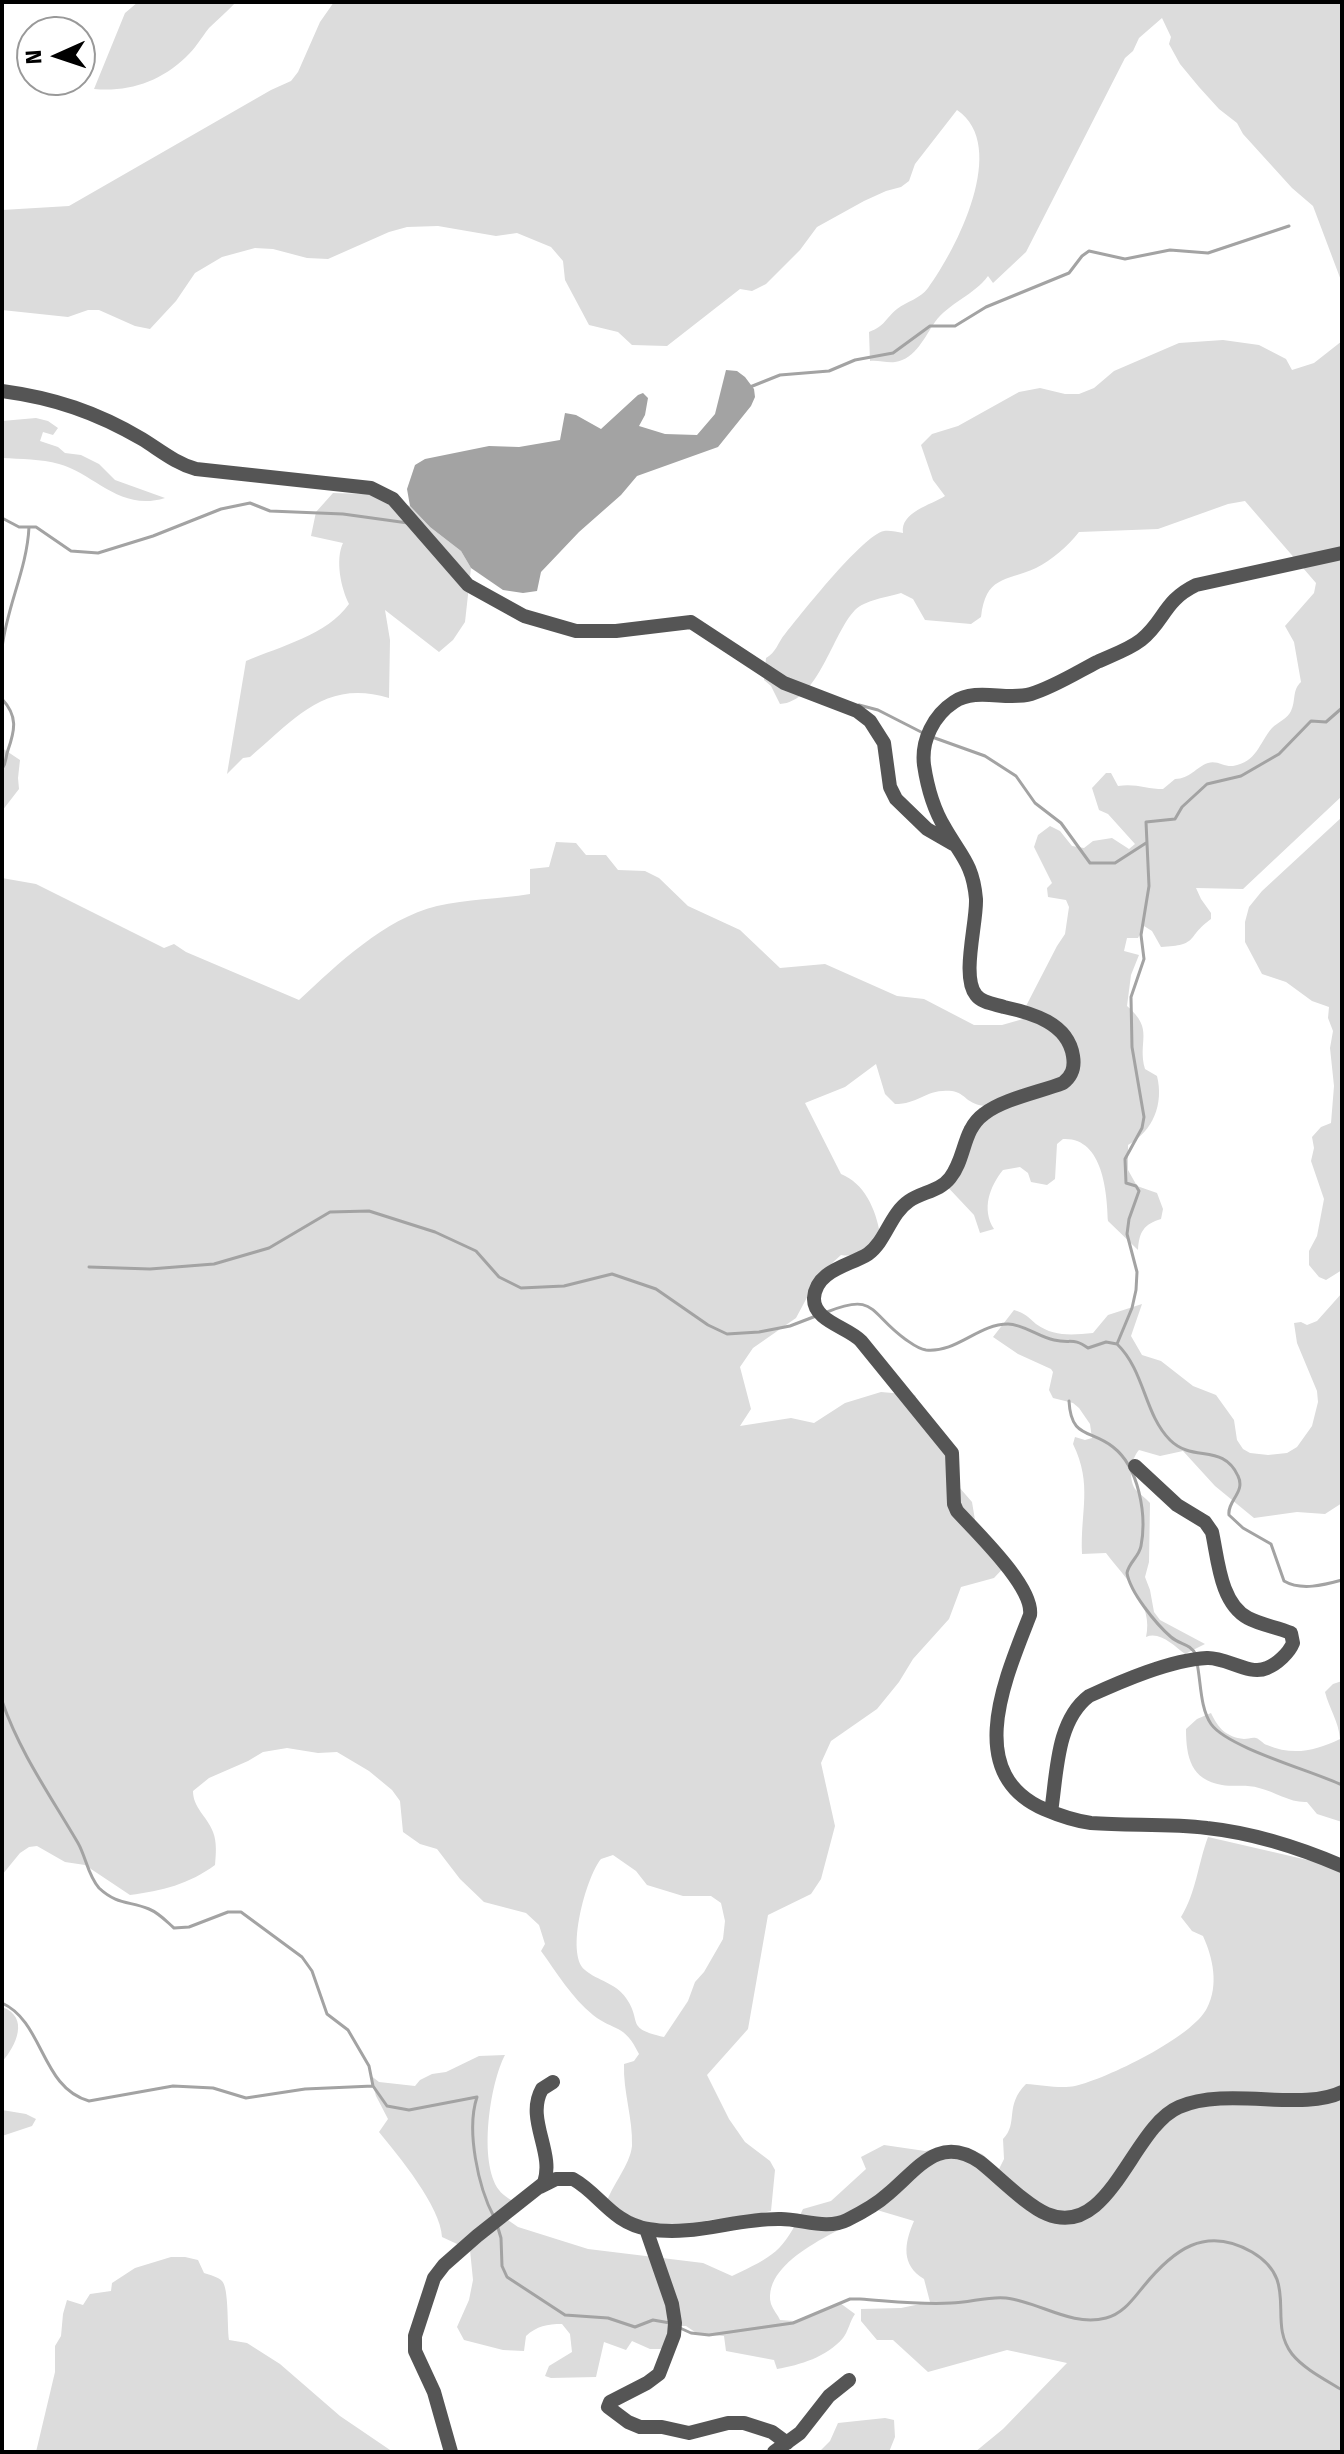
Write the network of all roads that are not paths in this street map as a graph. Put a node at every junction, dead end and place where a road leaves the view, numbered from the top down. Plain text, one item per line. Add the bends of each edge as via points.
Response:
1 (2, 391) edge
2 (1342, 553) edge
3 (957, 846) junction
4 (1135, 1466) dead end
5 (1051, 1812) junction
6 (1342, 1866) edge
7 (553, 2082) dead end
8 (1342, 2092) edge
9 (540, 2187) junction
10 (646, 2229) junction
11 (849, 2380) dead end
12 (780, 2448) edge
13 (451, 2452) edge

1 - 3 street via 71,404 196,469 382,492 468,585 548,624 595,632 691,622 784,683 870,721 884,743 896,799 927,829
2 - 3 street via 1196,585 1167,605 1142,639 1059,682 1025,695 961,697 945,708 931,729 924,762 934,804
3 - 5 street via 971,871 976,900 970,967 974,992 982,1000 1052,1024 1069,1043 1072,1074 1063,1083 981,1116 949,1179 908,1202 873,1250 825,1277 814,1300 821,1315 861,1341 952,1453 957,1511 1015,1578 1030,1604 1003,1688 998,1756 1013,1789
4 - 5 street via 1209,1526 1220,1573 1236,1608 1246,1617 1291,1633 1293,1643 1263,1670 1216,1658 1190,1660 1089,1696 1065,1732
5 - 6 street via 1092,1823 1211,1828
7 - 9 street via 542,2089 536,2105 547,2171
8 - 10 street via 1323,2098 1223,2098 1178,2107 1148,2135 1096,2207 1079,2216 1045,2214 969,2154 947,2151 925,2161 878,2202 839,2223 768,2218 683,2232
9 - 10 street via 556,2179 573,2179 620,2218
9 - 13 street via 444,2265 419,2321 415,2351
10 - 12 street via 675,2315 674,2335 659,2374 608,2407 640,2427 689,2433 744,2423 772,2432
11 - 12 street

